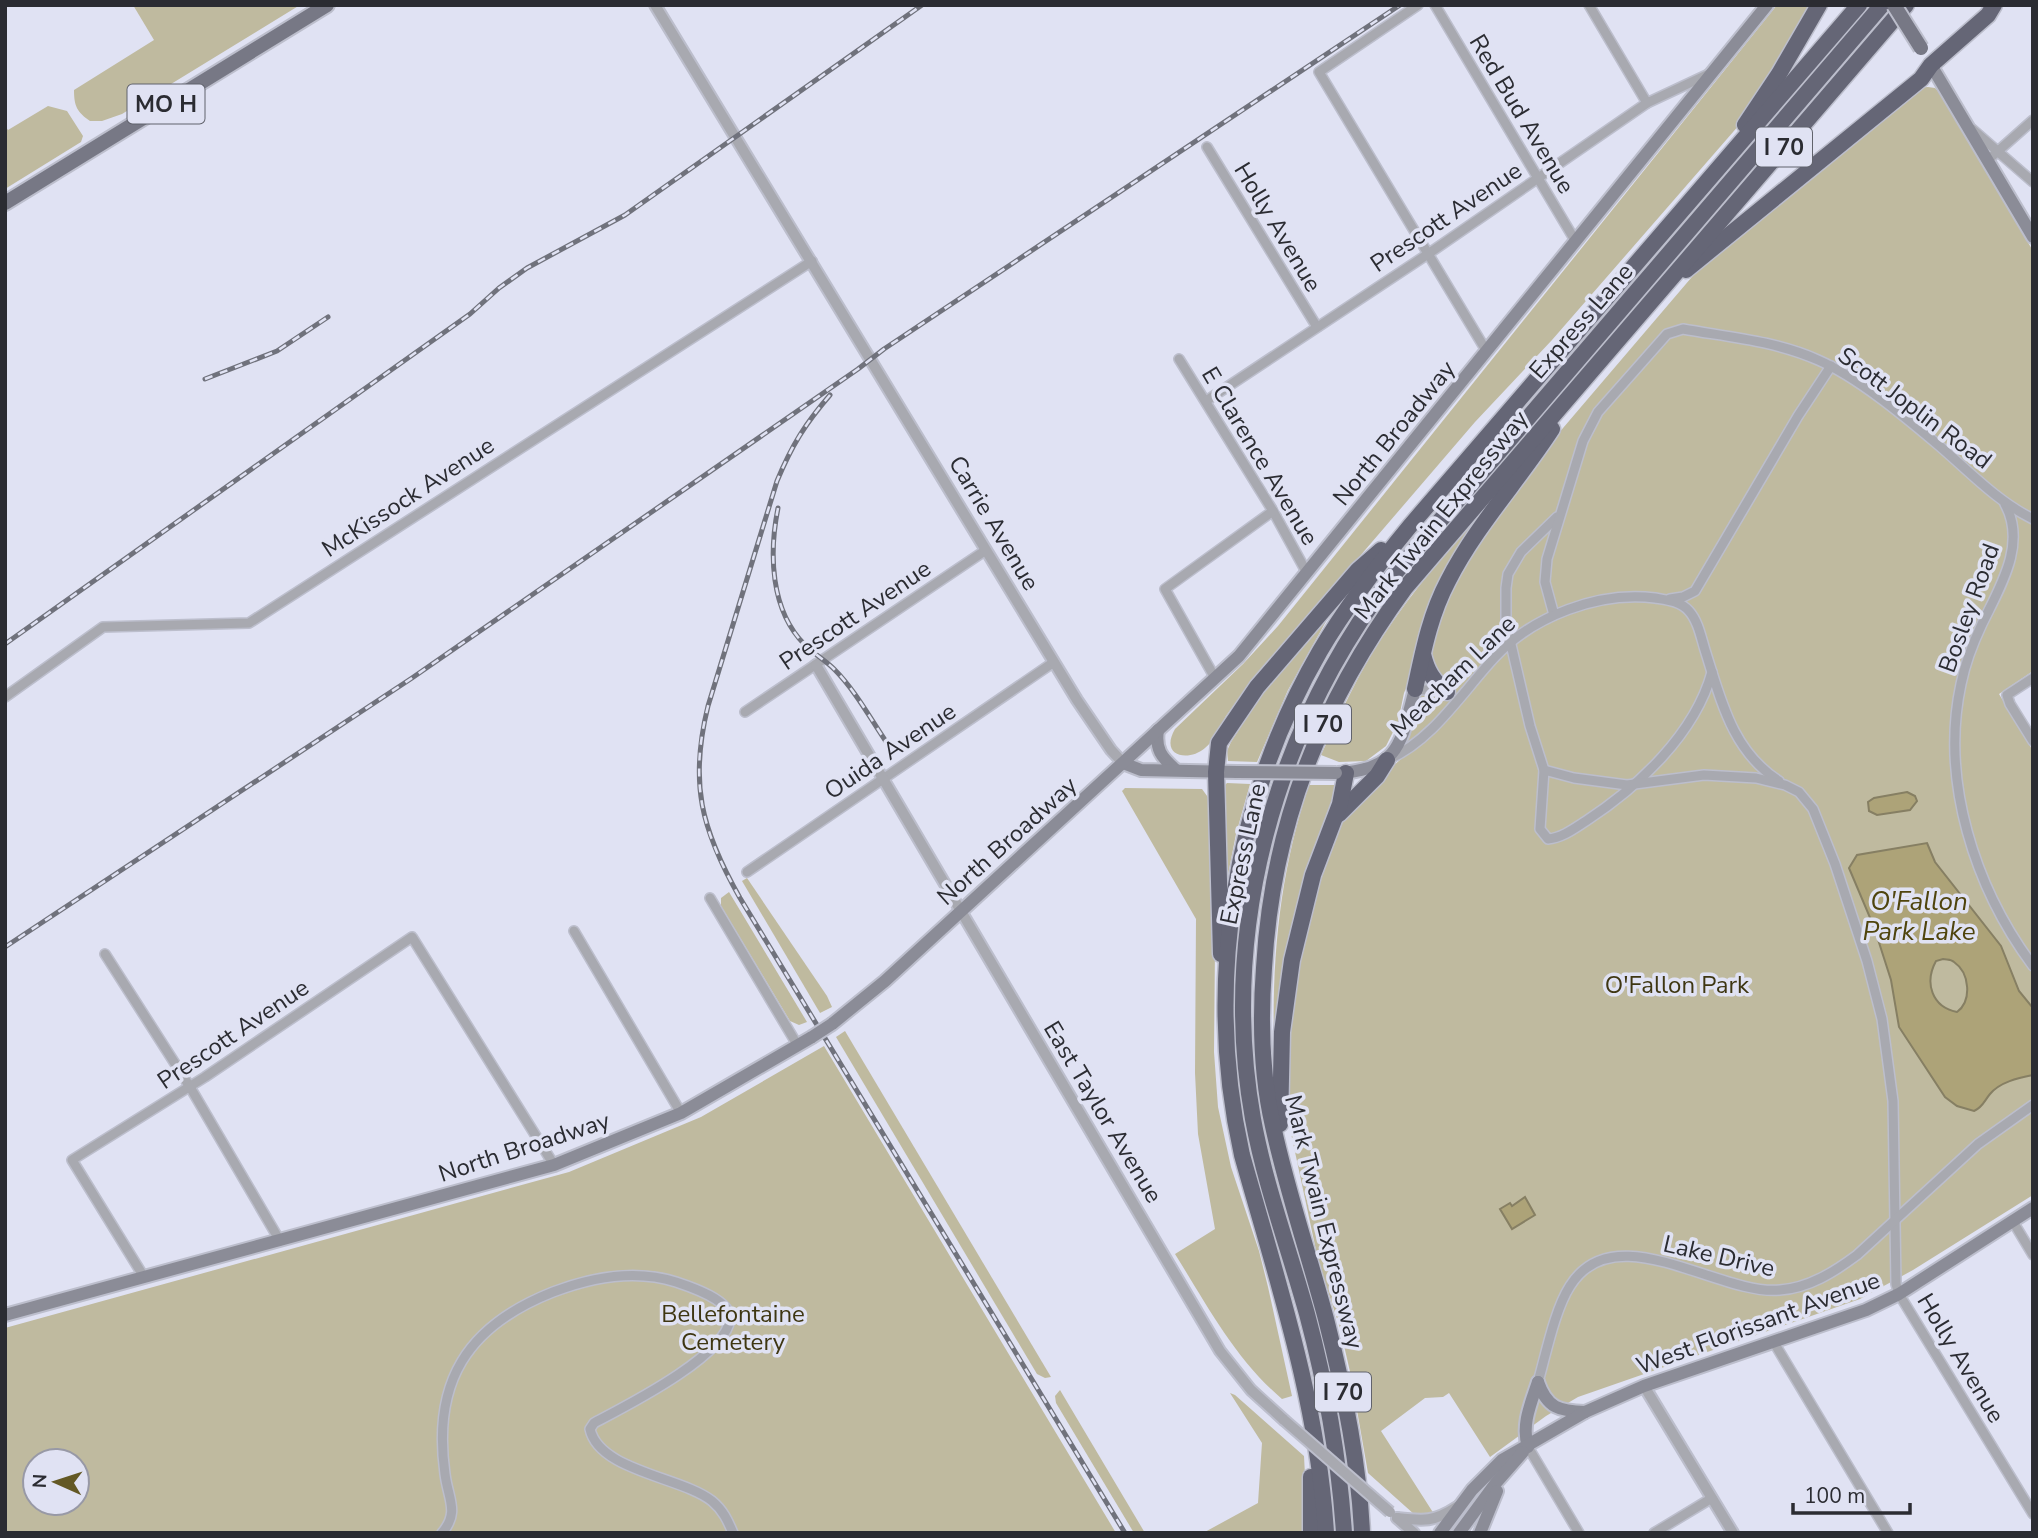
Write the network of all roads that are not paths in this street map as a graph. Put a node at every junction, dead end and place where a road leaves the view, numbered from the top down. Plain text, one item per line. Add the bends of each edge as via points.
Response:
1 (327, 5) edge
2 (655, 5) edge
3 (1418, 5) edge
4 (1435, 5) edge
5 (1589, 5) edge
6 (1768, 5) edge
7 (1819, 5) edge
8 (1859, 5) edge
9 (1882, 5) edge
10 (1894, 5) edge
11 (1906, 5) edge
12 (1994, 9) edge
13 (1931, 65) junction
14 (1713, 73) junction
15 (1647, 103) junction
16 (2033, 120) edge
17 (1207, 147) dead end
18 (1993, 156) junction
19 (1713, 174) junction
20 (1536, 178) junction
21 (2033, 182) edge
22 (5, 203) edge
23 (2033, 237) edge
24 (1576, 242) junction
25 (1428, 254) junction
26 (812, 261) junction
27 (1662, 288) junction
28 (1317, 327) junction
29 (1487, 352) junction
30 (1180, 359) dead end
31 (1831, 366) junction
32 (1588, 374) junction
33 (1206, 401) junction
34 (2003, 500) junction
35 (1273, 511) junction
36 (1560, 513) junction
37 (2033, 519) edge
38 (1410, 526) junction
39 (986, 550) junction
40 (1307, 573) junction
41 (1695, 591) junction
42 (1668, 600) junction
43 (1554, 615) junction
44 (1695, 618) junction
45 (1511, 642) junction
46 (1423, 653) junction
47 (1054, 662) junction
48 (816, 665) junction
49 (1712, 671) junction
50 (1215, 678) junction
51 (2033, 678) edge
52 (1415, 689) junction
53 (1447, 692) junction
54 (1465, 694) junction
55 (5, 697) edge
56 (745, 712) dead end
57 (1158, 730) junction
58 (2033, 741) edge
59 (1387, 760) junction
60 (1123, 763) junction
61 (1176, 770) junction
62 (1544, 770) junction
63 (1216, 772) junction
64 (1341, 773) junction
65 (883, 780) junction
66 (1631, 784) junction
67 (1785, 785) junction
68 (1334, 822) junction
69 (747, 872) dead end
70 (710, 898) dead end
71 (960, 912) junction
72 (574, 931) dead end
73 (104, 954) dead end
74 (2033, 966) edge
75 (1227, 1012) junction
76 (798, 1046) junction
77 (190, 1087) junction
78 (2033, 1105) edge
79 (681, 1113) junction
80 (1279, 1154) junction
81 (554, 1165) junction
82 (2033, 1208) edge
83 (2012, 1220) junction
84 (1894, 1221) junction
85 (280, 1241) junction
86 (2033, 1255) edge
87 (144, 1277) junction
88 (1899, 1294) junction
89 (5, 1315) edge
90 (1773, 1341) junction
91 (1538, 1382) junction
92 (1644, 1386) junction
93 (1310, 1404) junction
94 (1585, 1412) junction
95 (1528, 1447) junction
96 (1507, 1471) junction
97 (1712, 1498) junction
98 (1460, 1505) junction
99 (2033, 1514) edge
100 (1398, 1521) edge
101 (442, 1533) edge
102 (733, 1533) edge
103 (1311, 1533) edge
104 (1326, 1533) edge
105 (1344, 1533) edge
106 (1362, 1533) edge
107 (1414, 1533) edge
108 (1440, 1533) edge
109 (1459, 1533) edge
110 (1480, 1533) edge
111 (1578, 1533) edge
112 (1654, 1533) edge
113 (1732, 1533) edge
114 (1888, 1533) edge

1 - 22 main road, MO H
2 - 26 street, Carrie Avenue
3 - 25 street via 1319,72
4 - 20 street, Red Bud Avenue
5 - 15 street
6 - 14 main road, North Broadway
7 - 19 highway
8 - 19 highway, Mark Twain Expressway / I 70
9 - 105 highway, Express Lane via 1390,579 1327,675 1279,785 1259,863 1249,929 1244,1006 1248,1082 1259,1147 1327,1396
10 - 13 main road, bridge
11 - 27 highway, Mark Twain Expressway / I 70
12 - 13 highway
13 - 18 main road
13 - 27 highway via 1921,79
14 - 15 street, Prescott Avenue
14 - 24 main road, North Broadway
15 - 20 street, Prescott Avenue
16 - 18 street
17 - 28 street, Holly Avenue
18 - 21 street
18 - 23 main road
19 - 38 highway, Mark Twain Expressway / I 70
20 - 24 street, Red Bud Avenue
20 - 25 street, Prescott Avenue
24 - 29 main road, North Broadway
25 - 28 street, Prescott Avenue
25 - 29 street
26 - 39 street, Carrie Avenue
26 - 55 street, McKissock Avenue via 249,622 103,627
27 - 32 highway, Mark Twain Expressway / I 70
28 - 33 street, Prescott Avenue
29 - 40 main road, North Broadway
30 - 33 street, E Clarence Avenue
31 - 34 street, Scott Joplin Road via 1935,442
31 - 36 street, Scott Joplin Road via 1771,345 1673,330 1598,412 1583,441
31 - 41 street
32 - 46 highway via 1462,556 1438,603
32 - 80 highway, Mark Twain Expressway / I 70 via 1389,611 1343,683 1308,760 1282,842 1264,955 1264,1068
33 - 35 street, E Clarence Avenue
34 - 37 street, Scott Joplin Road
34 - 74 street, Bosley Road via 2013,525 2012,548 2006,574 1966,665 1954,741 1969,841 2007,928
35 - 40 street, E Clarence Avenue
35 - 50 street via 1165,589
36 - 43 street, Scott Joplin Road via 1545,572
36 - 45 street via 1521,552 1508,574 1505,608
38 - 63 highway via 1358,570 1257,687 1219,743
38 - 75 highway, Mark Twain Expressway / I 70 via 1334,629 1273,749 1252,813 1238,878 1228,954
39 - 47 street, Carrie Avenue
39 - 48 street, Prescott Avenue
40 - 50 main road, North Broadway via 1239,656
41 - 42 street
41 - 44 street
42 - 43 street, Meacham Lane via 1620,598
42 - 44 street
43 - 45 street, Meacham Lane
44 - 49 street
45 - 54 street, Meacham Lane
45 - 62 street
46 - 52 highway
46 - 53 highway via 1434,682
47 - 60 street, Carrie Avenue
47 - 65 street, Ouida Avenue
48 - 56 street, Prescott Avenue
48 - 65 street, East Taylor Avenue
49 - 66 street via 1698,707 1680,735
49 - 67 street via 1743,749 1762,771
50 - 57 main road, North Broadway
51 - 58 street via 2007,695
52 - 53 street
52 - 59 main road via 1402,738
53 - 54 street
54 - 59 street, Meacham Lane via 1402,754
57 - 60 main road, North Broadway
57 - 61 main road via 1158,750
59 - 64 main road
59 - 68 highway
60 - 61 main road via 1141,770
60 - 71 main road, North Broadway
61 - 63 main road
62 - 66 street
62 - 66 street via 1540,829 1548,839 1607,807
63 - 64 main road, bridge
63 - 75 highway via 1218,914
64 - 68 highway via 1345,786
65 - 69 street, Ouida Avenue
65 - 71 street, East Taylor Avenue
66 - 67 street via 1725,775
67 - 84 street via 1806,800 1824,836 1880,1008 1893,1101
68 - 80 highway via 1313,875 1287,984
70 - 76 street
71 - 76 main road, North Broadway, bridge via 878,987
71 - 100 street, East Taylor Avenue, bridge via 1220,1351 1251,1390
72 - 79 street
73 - 77 street
75 - 93 highway, Mark Twain Expressway / I 70 via 1236,1127
76 - 79 main road, North Broadway
77 - 81 street, Prescott Avenue via 412,937
77 - 85 street
77 - 87 street, Prescott Avenue via 72,1160
78 - 84 street, Lake Drive via 1978,1144
79 - 81 main road, North Broadway
80 - 106 highway, Mark Twain Expressway / I 70 via 1339,1372
81 - 85 main road, North Broadway
82 - 83 main road, West Florissant Avenue
83 - 86 street
83 - 88 main road, West Florissant Avenue
84 - 88 street via 1894,1273
84 - 91 street, Lake Drive via 1842,1266 1779,1291 1754,1289 1639,1257 1601,1261 1581,1273 1569,1288
85 - 87 main road, North Broadway
87 - 89 main road, North Broadway
88 - 90 main road, West Florissant Avenue
88 - 99 street, Holly Avenue
90 - 92 main road, West Florissant Avenue
90 - 114 street
91 - 94 main road via 1548,1403
91 - 95 main road via 1525,1427
92 - 94 main road, West Florissant Avenue
92 - 97 street
93 - 103 highway
93 - 104 highway, Mark Twain Expressway / I 70
94 - 95 main road, West Florissant Avenue
95 - 96 main road, West Florissant Avenue
95 - 98 main road, West Florissant Avenue via 1502,1460
95 - 111 street
96 - 109 main road, West Florissant Avenue
96 - 110 main road
97 - 112 street
97 - 113 street
98 - 100 street via 1430,1521
98 - 108 main road, West Florissant Avenue
100 - 107 street, East Taylor Avenue
101 - 102 street via 451,1522 452,1511 442,1422 446,1396 465,1356 480,1336 517,1308 563,1288 630,1275 695,1288 727,1308 729,1324 693,1363 590,1429 598,1445 612,1457 714,1503

